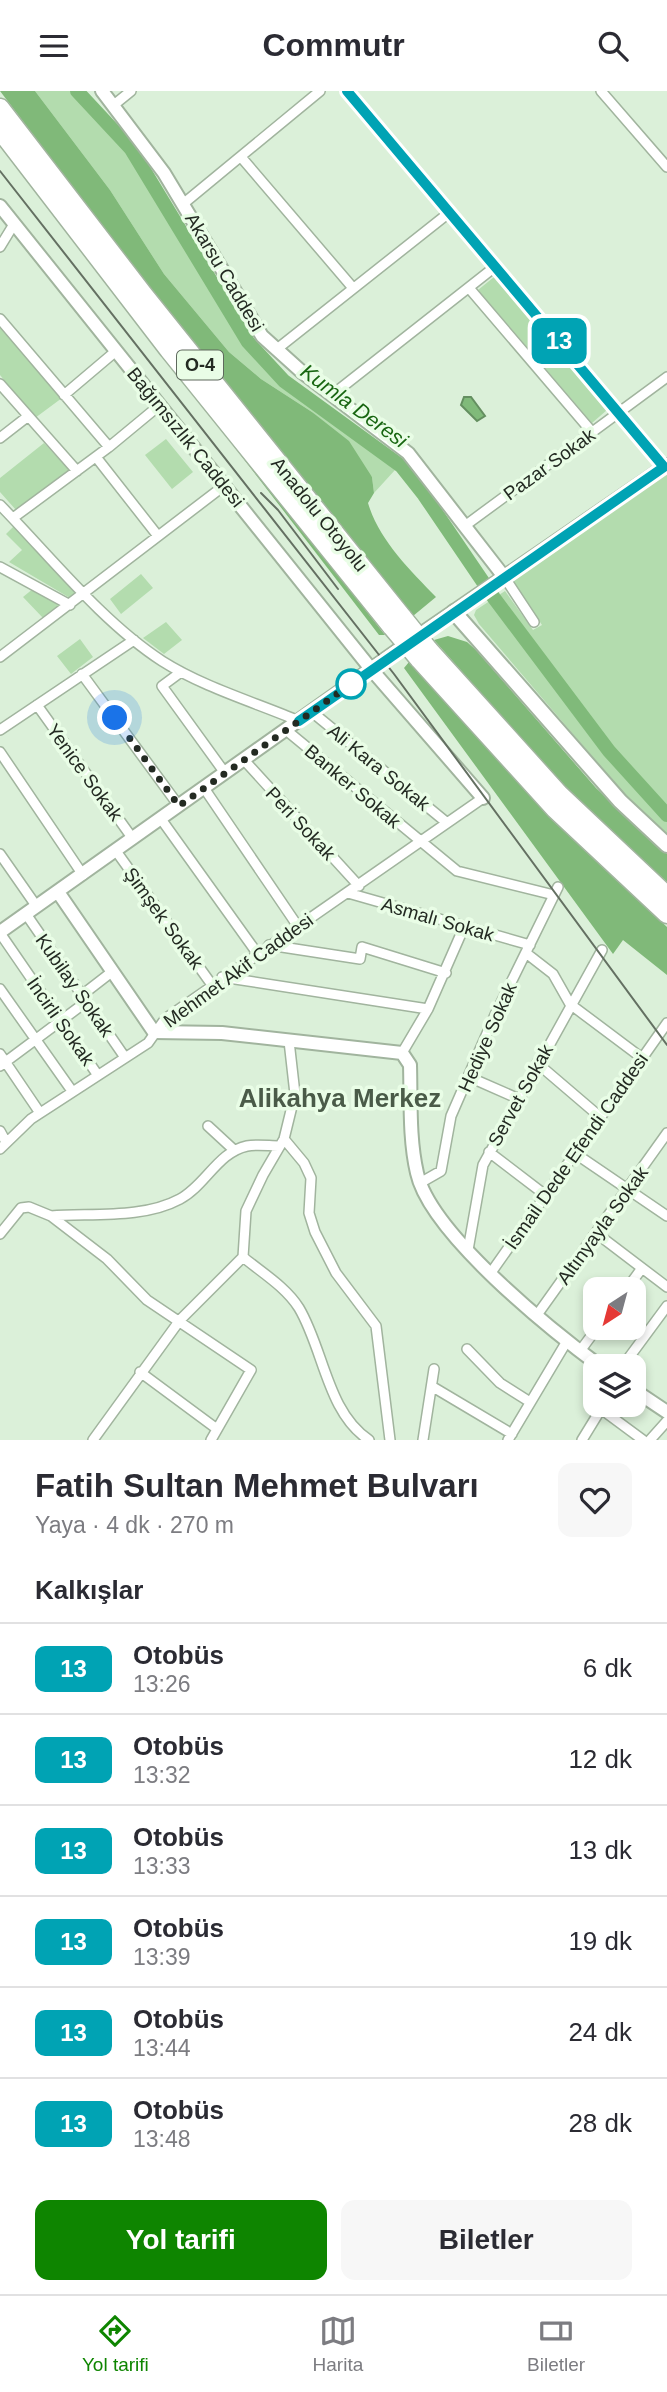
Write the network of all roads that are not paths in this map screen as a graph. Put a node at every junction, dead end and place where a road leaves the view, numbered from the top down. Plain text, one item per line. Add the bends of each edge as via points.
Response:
1 (102, 91) edge
2 (131, 91) edge
3 (320, 91) edge
4 (347, 91) edge
5 (601, 91) edge
6 (115, 104) junction
7 (0, 109) edge
8 (0, 130) edge
9 (241, 157) junction
10 (667, 166) edge
11 (183, 204) junction
12 (0, 206) edge
13 (450, 212) junction
14 (14, 224) junction
15 (0, 247) edge
16 (496, 266) junction
17 (353, 288) junction
18 (469, 288) junction
19 (0, 319) edge
20 (277, 349) junction
21 (116, 351) junction
22 (667, 377) edge
23 (0, 384) edge
24 (64, 395) junction
25 (332, 395) junction
26 (162, 404) junction
27 (619, 413) junction
28 (27, 417) junction
29 (593, 432) junction
30 (0, 438) edge
31 (109, 447) junction
32 (96, 457) junction
33 (666, 466) edge
34 (77, 471) junction
35 (225, 485) junction
36 (0, 505) edge
37 (13, 518) junction
38 (466, 525) junction
39 (158, 537) junction
40 (0, 567) edge
41 (501, 581) junction
42 (86, 594) junction
43 (70, 605) junction
44 (454, 612) junction
45 (397, 622) junction
46 (534, 622) dead end
47 (134, 640) junction
48 (424, 654) junction
49 (0, 657) edge
50 (372, 669) junction
51 (181, 672) junction
52 (82, 674) junction
53 (37, 705) junction
54 (312, 712) junction
55 (299, 721) junction
56 (0, 730) edge
57 (286, 730) junction
58 (0, 752) edge
59 (244, 760) junction
60 (225, 773) junction
61 (204, 788) junction
62 (483, 798) joint
63 (179, 806) junction
64 (161, 819) junction
65 (446, 822) junction
66 (133, 839) junction
67 (420, 841) junction
68 (667, 845) edge
69 (116, 851) junction
70 (0, 854) edge
71 (83, 874) junction
72 (359, 886) junction
73 (556, 891) joint
74 (58, 892) junction
75 (348, 893) junction
76 (667, 896) edge
77 (37, 907) junction
78 (26, 914) junction
79 (667, 914) edge
80 (297, 925) junction
81 (464, 927) junction
82 (0, 933) edge
83 (269, 945) junction
84 (528, 949) junction
85 (602, 950) dead end
86 (257, 953) junction
87 (113, 971) junction
88 (446, 973) junction
89 (222, 978) junction
90 (212, 985) junction
91 (0, 989) edge
92 (84, 999) junction
93 (570, 1004) junction
94 (428, 1009) junction
95 (61, 1021) junction
96 (664, 1026) edge
97 (154, 1032) junction
98 (36, 1041) junction
99 (289, 1041) junction
100 (402, 1052) junction
101 (124, 1056) junction
102 (642, 1058) junction
103 (2, 1061) edge
104 (537, 1063) junction
105 (97, 1074) junction
106 (469, 1077) junction
107 (72, 1091) junction
108 (519, 1099) junction
109 (40, 1113) junction
110 (599, 1117) junction
111 (208, 1126) dead end
112 (0, 1131) edge
113 (667, 1133) edge
114 (282, 1142) junction
115 (3, 1145) edge
116 (234, 1150) junction
117 (573, 1151) junction
118 (489, 1152) junction
119 (420, 1183) junction
120 (629, 1188) junction
121 (544, 1194) junction
122 (51, 1216) junction
123 (667, 1216) edge
124 (596, 1233) junction
125 (0, 1234) edge
126 (468, 1250) junction
127 (243, 1257) junction
128 (642, 1268) junction
129 (490, 1274) junction
130 (635, 1277) edge
131 (667, 1287) edge
132 (667, 1306) edge
133 (537, 1315) junction
134 (180, 1320) junction
135 (567, 1341) junction
136 (587, 1341) edge
137 (467, 1349) dead end
138 (580, 1351) junction
139 (584, 1354) edge
140 (632, 1354) edge
141 (434, 1369) dead end
142 (140, 1372) junction
143 (433, 1387) junction
144 (646, 1397) edge
145 (530, 1402) junction
146 (667, 1412) edge
147 (667, 1421) edge
148 (218, 1429) junction
149 (423, 1437) edge
150 (510, 1437) edge
151 (93, 1440) edge
152 (211, 1440) edge
153 (369, 1440) edge
154 (390, 1440) edge
155 (433, 1440) edge
156 (582, 1440) edge
157 (643, 1440) edge
158 (650, 1440) edge

1 - 6 street, Akarsu Caddesi
2 - 6 street
3 - 9 street
4 - 13 street
5 - 10 street
6 - 11 street, Akarsu Caddesi
7 - 45 highway, Anadolu Otoyolu / O-4
8 - 45 highway, Anadolu Otoyolu / O-4 via 169,350
9 - 11 street
9 - 17 street
11 - 20 street, Akarsu Caddesi via 251,320
12 - 14 street, Bağımsızlık Caddesi
13 - 16 street
13 - 17 street
14 - 15 street
14 - 21 street, Bağımsızlık Caddesi
16 - 18 street
16 - 27 street
17 - 20 street
18 - 25 street
18 - 29 street
19 - 24 street
20 - 25 street, Akarsu Caddesi
21 - 24 street
21 - 26 street, Bağımsızlık Caddesi
22 - 27 street, Pazar Sokak
23 - 28 street
24 - 31 street
25 - 38 street, Akarsu Caddesi via 408,453
26 - 31 street
26 - 35 street, Bağımsızlık Caddesi
27 - 29 street, Pazar Sokak
27 - 33 street
28 - 30 street
28 - 34 street
29 - 38 street, Pazar Sokak
31 - 32 street
32 - 34 street
32 - 39 street
33 - 41 street
34 - 37 street
35 - 39 street
35 - 50 street, Bağımsızlık Caddesi
36 - 37 street
37 - 42 street
38 - 41 street, Akarsu Caddesi
39 - 42 street
40 - 43 street
41 - 44 street
41 - 46 street, Akarsu Caddesi
42 - 43 street
42 - 47 street
43 - 49 street
44 - 50 street
44 - 68 main road via 621,801
45 - 48 highway, Anadolu Otoyolu / O-4, bridge
47 - 51 street
47 - 52 street
48 - 76 highway, Anadolu Otoyolu / O-4 via 559,794
48 - 79 highway, Anadolu Otoyolu / O-4 via 555,809
50 - 54 street
50 - 62 street, Bağımsızlık Caddesi
51 - 55 street
51 - 60 street via 162,686
52 - 53 street
52 - 63 street
53 - 56 street
53 - 66 street, Yenice Sokak
54 - 55 street
54 - 65 street, Ali Kara Sokak
55 - 57 street
57 - 59 street
57 - 67 street, Banker Sokak
58 - 71 street
59 - 60 street
59 - 72 street, Peri Sokak
60 - 61 street
61 - 63 street
61 - 80 street
62 - 65 street, Mehmet Akif Caddesi
63 - 64 street
64 - 66 street
64 - 86 street
65 - 67 street, Mehmet Akif Caddesi
66 - 69 street
67 - 72 street, Mehmet Akif Caddesi
67 - 73 street, Banker Sokak via 457,871
69 - 71 street
69 - 90 street, Şimşek Sokak
70 - 77 street
71 - 74 street
72 - 75 street, Mehmet Akif Caddesi
73 - 84 street, Hediye Sokak
74 - 77 street
74 - 87 street
75 - 80 street, Mehmet Akif Caddesi
75 - 81 street, Asmalı Sokak
77 - 78 street
78 - 82 street
78 - 92 street, Kubilay Sokak
80 - 83 street, Mehmet Akif Caddesi
81 - 84 street, Asmalı Sokak
81 - 88 street
82 - 95 street, İncirli Sokak
83 - 86 street, Mehmet Akif Caddesi
83 - 88 street via 360,960 362,947
84 - 93 street via 553,974
84 - 106 street, Hediye Sokak
85 - 93 street, Servet Sokak
86 - 89 street, Mehmet Akif Caddesi
87 - 92 street
87 - 97 street
88 - 94 street
89 - 90 street, Mehmet Akif Caddesi
89 - 94 street
90 - 97 street, Mehmet Akif Caddesi
91 - 98 street
92 - 95 street
92 - 101 street, Kubilay Sokak
93 - 102 street
93 - 104 street, Servet Sokak
94 - 100 street
95 - 98 street
95 - 105 street, İncirli Sokak
96 - 102 street, İsmail Dede Efendi Caddesi
97 - 99 street via 222,1033
97 - 101 street, Mehmet Akif Caddesi via 148,1042
98 - 103 street
98 - 107 street
99 - 100 street
99 - 114 street via 295,1094
100 - 119 street via 410,1066
101 - 105 street, Mehmet Akif Caddesi
102 - 110 street, İsmail Dede Efendi Caddesi
103 - 109 street
104 - 108 street, Servet Sokak
104 - 110 street
105 - 107 street, Mehmet Akif Caddesi
106 - 108 street
106 - 119 street, Hediye Sokak via 447,1125 441,1171
107 - 109 street, Mehmet Akif Caddesi
108 - 118 street, Servet Sokak
109 - 115 street, Mehmet Akif Caddesi
110 - 117 street, İsmail Dede Efendi Caddesi
111 - 116 street
112 - 115 street
113 - 120 street, Altınyayla Sokak
114 - 116 street
114 - 127 street via 247,1211
114 - 154 street via 304,1163 311,1178 309,1213 315,1232 336,1273 376,1326
116 - 122 street via 180,1200 147,1210
117 - 120 street
117 - 121 street, İsmail Dede Efendi Caddesi
118 - 121 street
118 - 126 street, Servet Sokak
119 - 126 street
120 - 123 street
120 - 124 street, Altınyayla Sokak
121 - 129 street, İsmail Dede Efendi Caddesi
122 - 125 street via 21,1208
122 - 134 street via 107,1259 140,1294
124 - 128 street
124 - 133 street, Altınyayla Sokak
126 - 129 street
127 - 134 street
127 - 153 street via 299,1308 342,1411 352,1429
128 - 130 street
128 - 131 street
129 - 133 street
132 - 140 street
133 - 135 street
134 - 142 street
134 - 148 street via 251,1370
135 - 138 street
135 - 145 street
136 - 138 street
137 - 145 street via 500,1383
138 - 139 street
141 - 143 street
142 - 148 street
142 - 151 street
143 - 149 street
143 - 150 street
144 - 146 street
145 - 150 street
147 - 158 street
148 - 152 street
149 - 155 street
156 - 157 street via 601,1409

